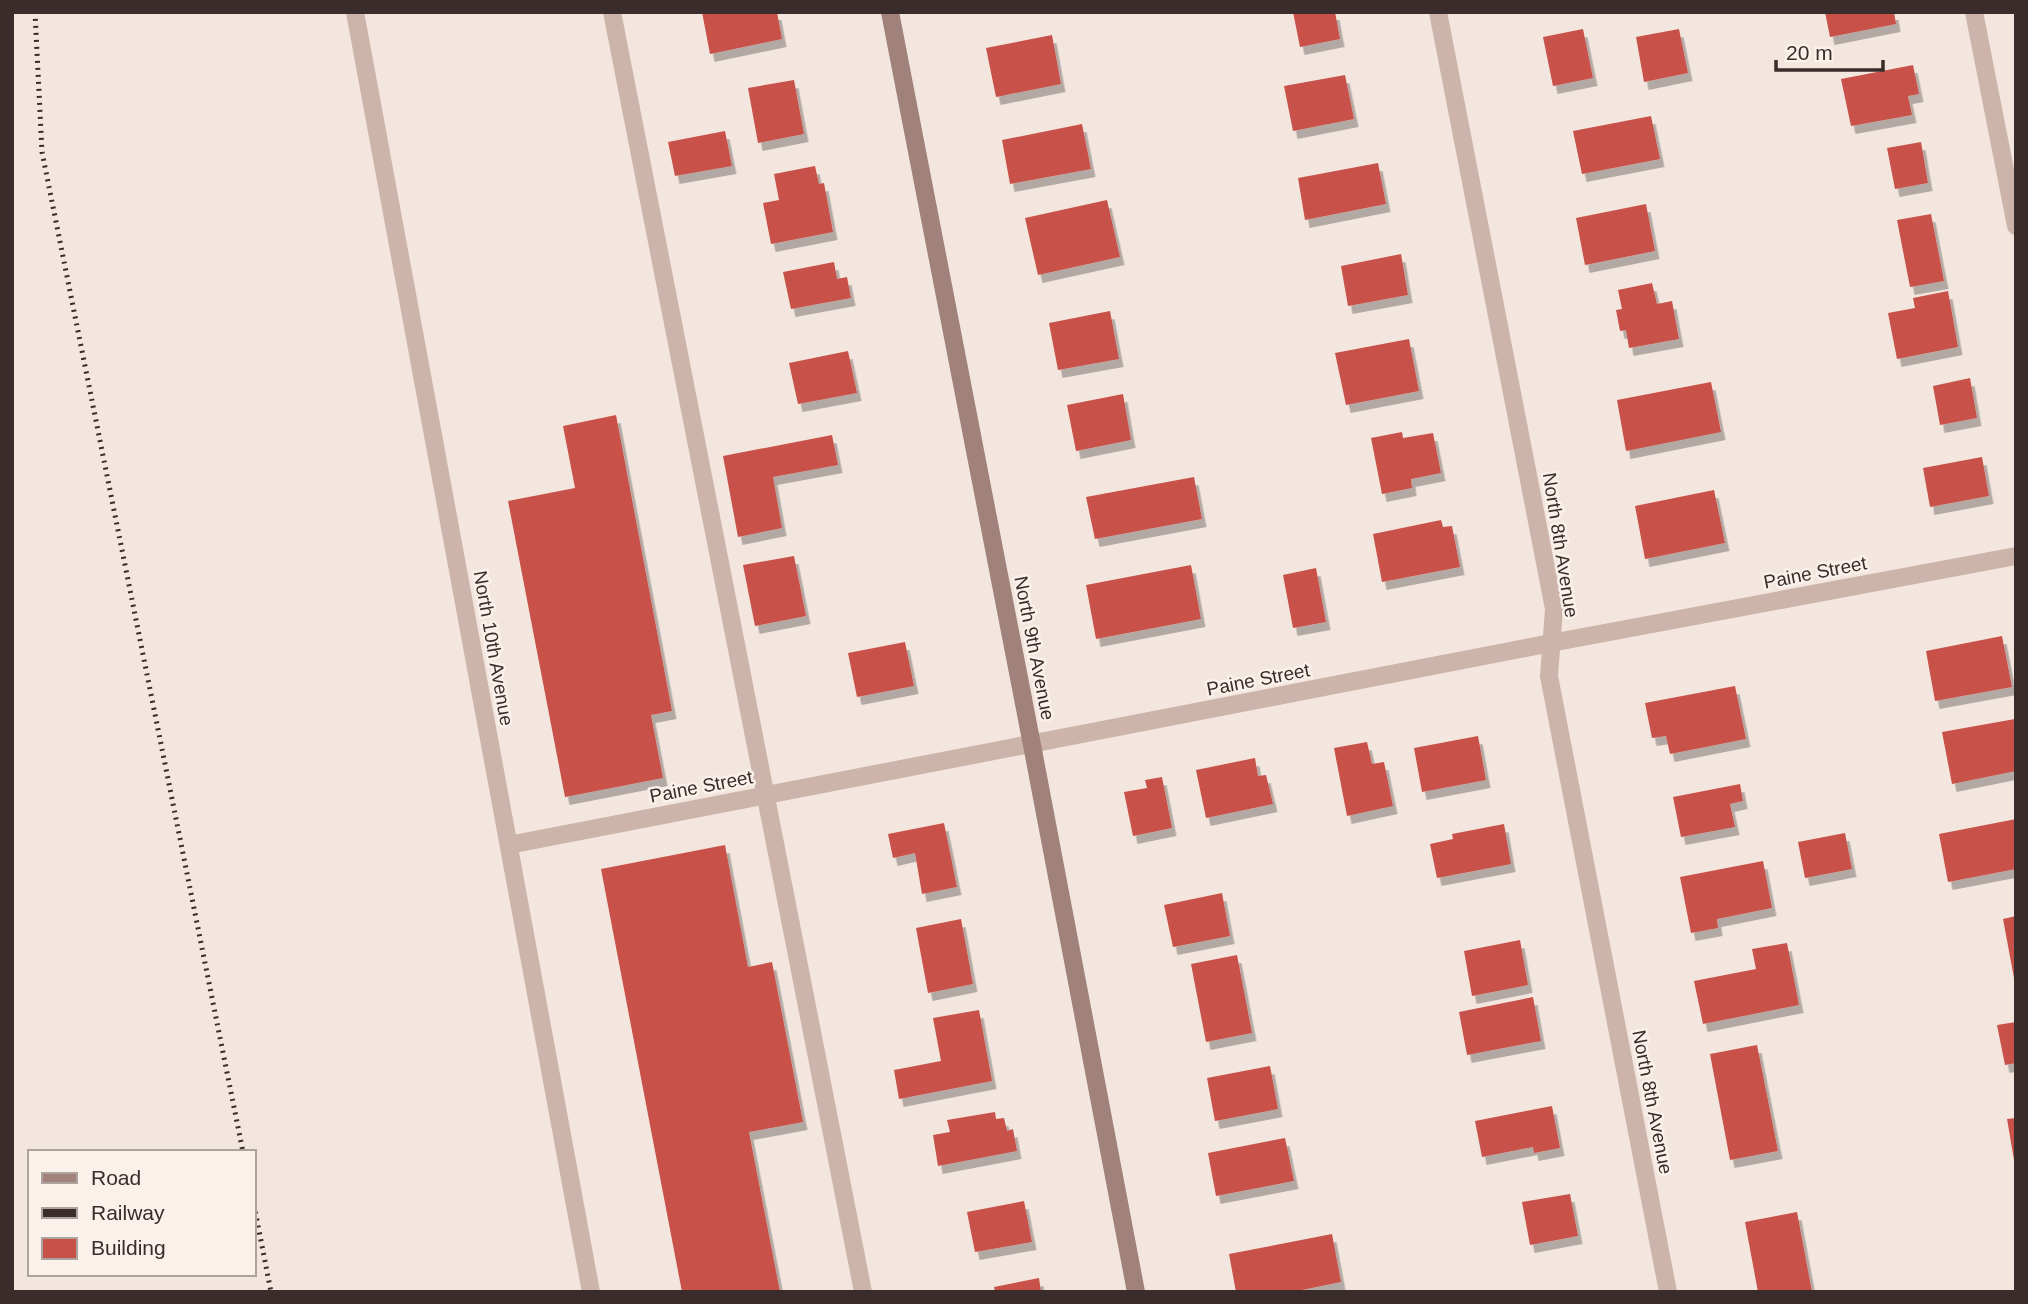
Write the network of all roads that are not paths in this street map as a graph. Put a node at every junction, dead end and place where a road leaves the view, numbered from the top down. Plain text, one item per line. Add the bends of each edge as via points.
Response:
1 (355, 12) edge
2 (612, 12) edge
3 (890, 12) edge
4 (1438, 12) edge
5 (1974, 12) edge
6 (2016, 226) edge
7 (2016, 556) edge
8 (1551, 643) junction
9 (1032, 744) junction
10 (766, 795) junction
11 (509, 845) junction
12 (591, 1292) edge
13 (863, 1292) edge
14 (1136, 1292) edge
15 (1668, 1292) edge

1 - 11 street, North 10th Avenue
2 - 10 street
3 - 9 street, North 9th Avenue
4 - 8 street, North 8th Avenue via 1555,608
5 - 6 street
7 - 8 street, Paine Street
8 - 9 street, Paine Street
8 - 15 street, North 8th Avenue via 1549,676
9 - 10 street, Paine Street
9 - 14 street, North 9th Avenue
10 - 11 street, Paine Street
10 - 13 street
11 - 12 street, North 10th Avenue

